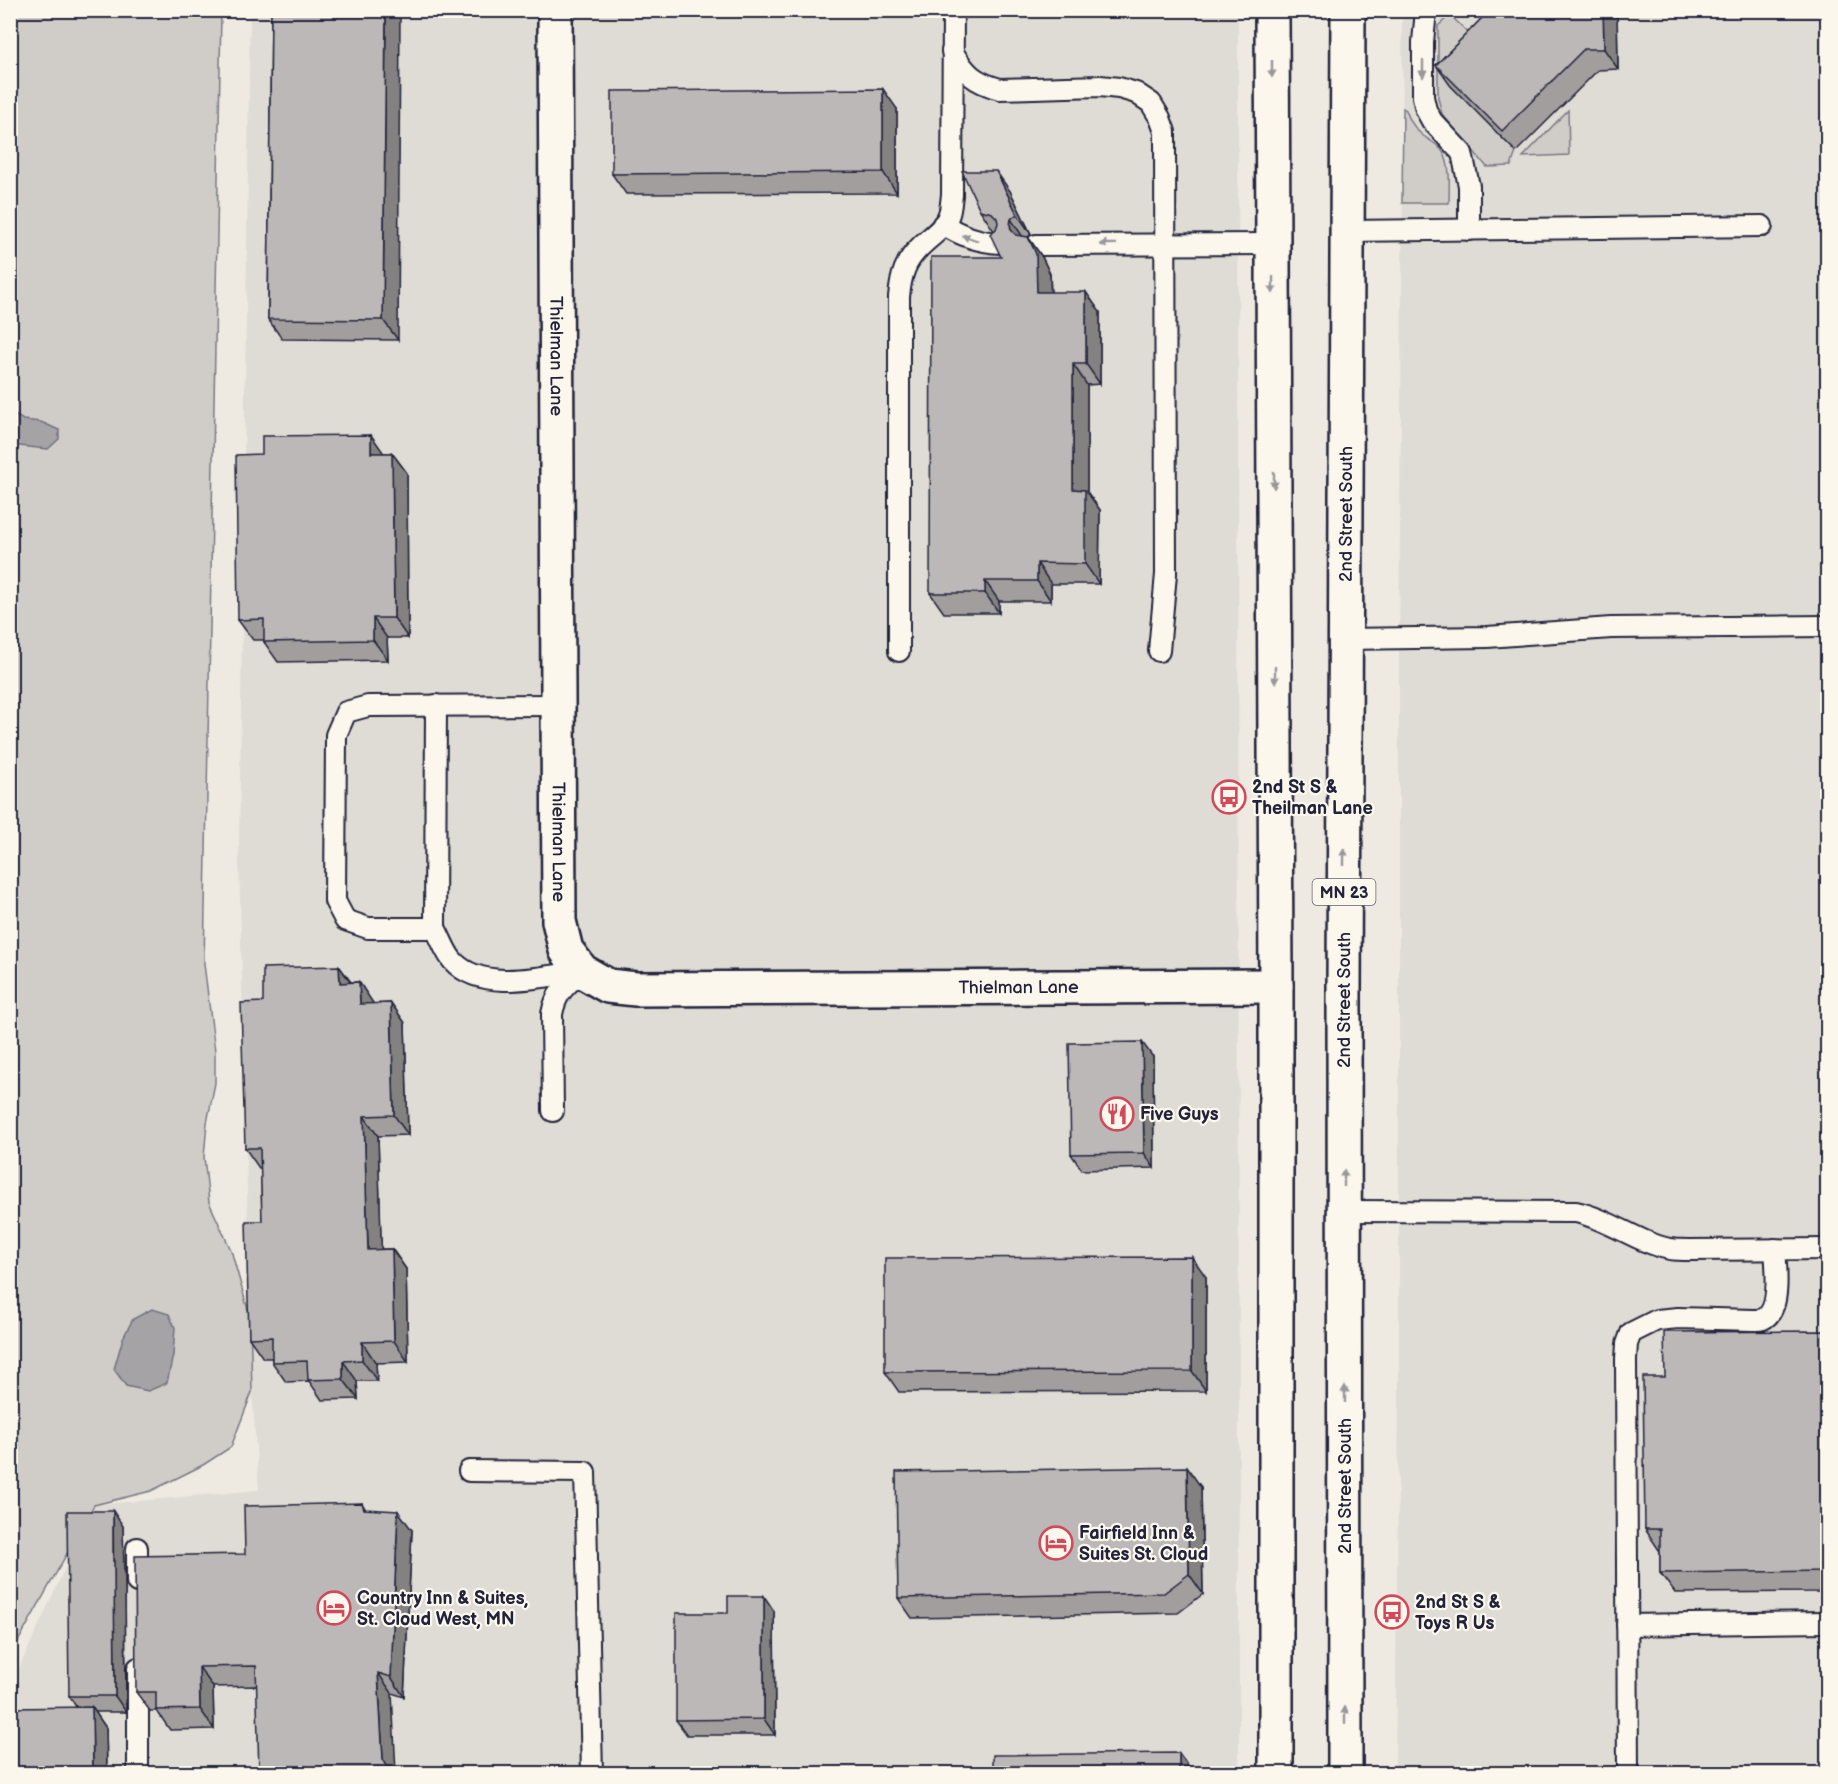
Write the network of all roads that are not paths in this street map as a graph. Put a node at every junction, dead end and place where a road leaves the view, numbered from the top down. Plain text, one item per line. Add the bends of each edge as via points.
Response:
1 (555, 10) edge
2 (953, 10) edge
3 (1272, 10) edge
4 (1348, 10) edge
5 (1426, 10) edge
6 (952, 51) junction
7 (943, 224) junction
8 (1762, 226) dead end
9 (1469, 230) junction
10 (1347, 231) junction
11 (1000, 243) edge
12 (1167, 243) junction
13 (1273, 244) junction
14 (1036, 245) dead end
15 (1827, 626) edge
16 (1346, 639) junction
17 (899, 651) dead end
18 (1159, 651) dead end
19 (436, 705) junction
20 (558, 705) junction
21 (435, 928) junction
22 (582, 971) junction
23 (1276, 986) junction
24 (553, 1111) dead end
25 (1345, 1211) junction
26 (1775, 1249) junction
27 (1827, 1249) edge
28 (469, 1471) dead end
29 (137, 1548) dead end
30 (137, 1596) edge
31 (1827, 1622) edge
32 (1627, 1625) junction
33 (138, 1655) edge
34 (138, 1773) edge
35 (592, 1773) edge
36 (1276, 1773) edge
37 (1345, 1773) edge
38 (1628, 1773) edge

1 - 20 main road, Thielman Lane
2 - 6 lane
3 -> 13 main road
4 - 10 main road, 2nd Street South / MN 23
5 -> 9 lane via 1425,110 1462,153 1469,186
6 - 7 lane via 952,195 949,215
6 - 12 lane via 967,73 984,85 1000,89 1119,88 1151,103 1165,132
11 -> 7 lane via 966,238
7 - 17 lane via 906,263 899,297
8 - 9 lane
9 - 10 lane
10 - 16 main road, 2nd Street South / MN 23
12 - 13 lane
12 -> 14 lane
12 - 18 lane via 1166,574
13 -> 23 main road
15 - 16 lane via 1611,628 1487,637
25 -> 16 main road, 2nd Street South / MN 23
19 - 20 lane
19 - 21 lane
19 - 21 lane via 368,706 346,712 336,735 335,889 335,901 345,920 368,928
20 - 22 main road, Thielman Lane via 558,921 566,950
21 - 22 lane via 453,961 476,977 514,981
22 - 23 main road, Thielman Lane via 608,986 636,989
22 - 24 lane via 554,1002
23 - 36 main road
25 - 26 lane via 1576,1212 1670,1249
37 -> 25 main road, 2nd Street South / MN 23
26 - 27 lane
26 - 32 lane via 1776,1293 1772,1309 1764,1319 1657,1320 1631,1333 1626,1359
28 - 35 lane via 585,1472
29 - 30 lane
31 - 32 lane
32 - 38 lane
33 - 34 lane

